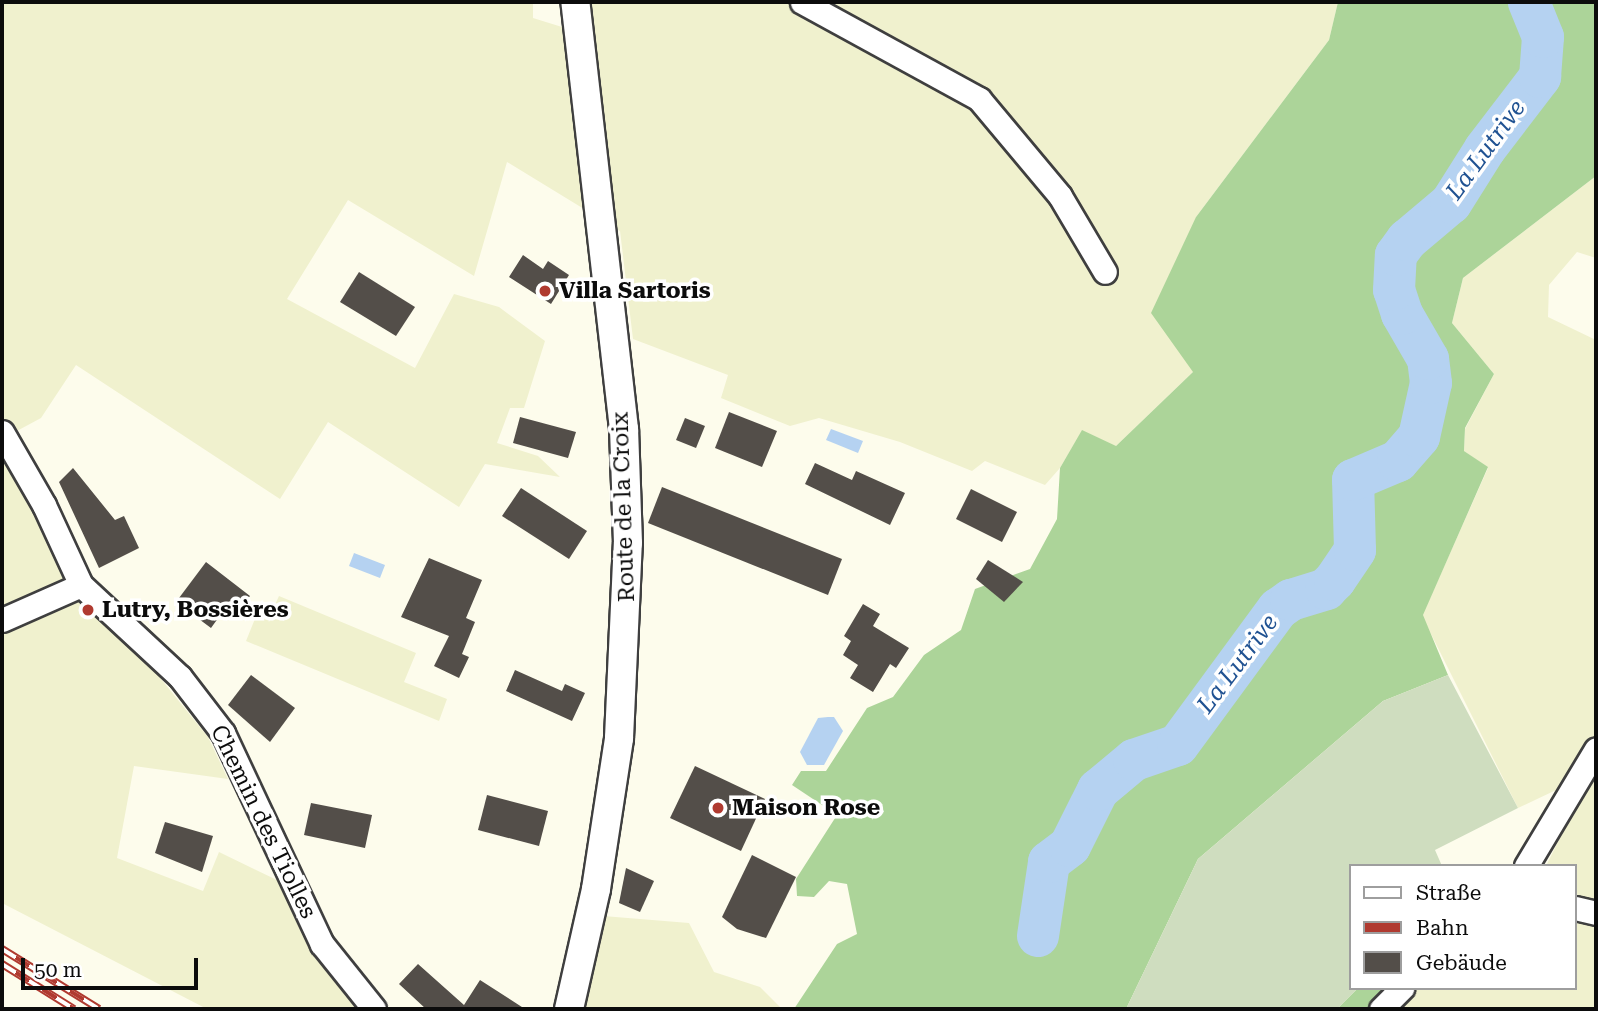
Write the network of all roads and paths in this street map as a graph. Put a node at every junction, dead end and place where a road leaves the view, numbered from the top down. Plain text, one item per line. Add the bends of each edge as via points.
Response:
1 (575, 2) edge
2 (802, 2) edge
3 (1105, 272) dead end
4 (2, 432) edge
5 (81, 585) junction
6 (2, 620) edge
7 (1596, 749) edge
8 (1527, 864) edge
9 (1577, 908) edge
10 (1596, 912) edge
11 (1400, 990) edge
12 (374, 1009) edge
13 (569, 1009) edge
14 (1381, 1009) edge

1 - 13 street, Route de la Croix via 624,429 628,543 619,738 596,889
2 - 3 street via 979,99 1060,196
4 - 5 street via 44,505
5 - 6 street
5 - 12 street, Chemin des Tiolles via 180,677 223,733 322,944
7 - 8 street
9 - 10 street
11 - 14 street

